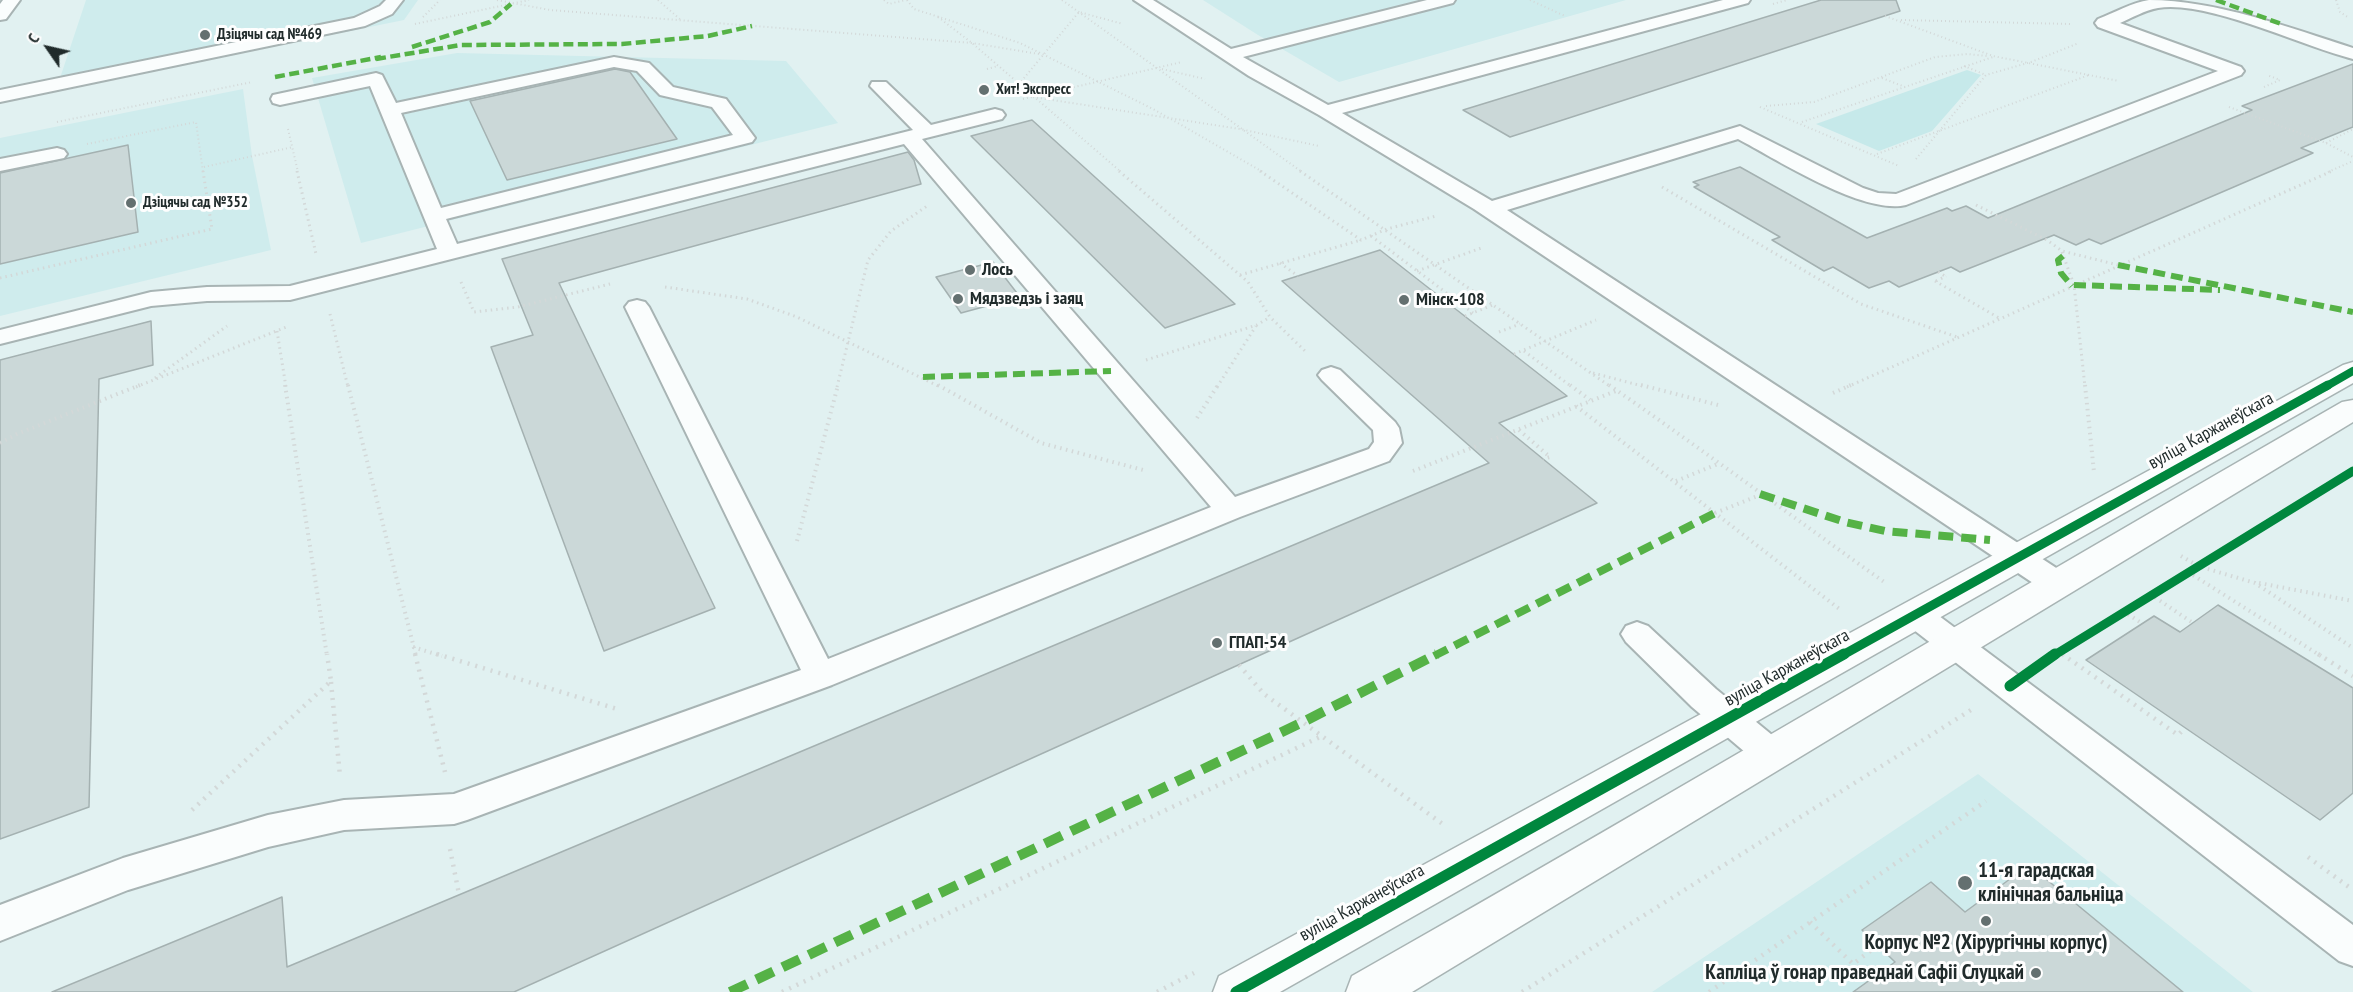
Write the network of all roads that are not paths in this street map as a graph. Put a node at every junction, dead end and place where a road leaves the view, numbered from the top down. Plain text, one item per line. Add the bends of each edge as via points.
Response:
1 (12, 0) edge
2 (394, 0) edge
3 (1142, 0) edge
4 (1447, 0) edge
5 (1742, 0) edge
6 (0, 15) edge
7 (1225, 53) junction
8 (2353, 54) edge
9 (879, 86) dead end
10 (0, 96) edge
11 (280, 99) road end
12 (390, 110) junction
13 (1326, 111) junction
14 (995, 115) dead end
15 (918, 134) junction
16 (57, 153) dead end
17 (0, 165) edge
18 (1485, 206) junction
19 (434, 216) junction
20 (449, 252) junction
21 (637, 307) dead end
22 (0, 336) edge
23 (2353, 371) edge
24 (1331, 375) road end
25 (2353, 409) edge
26 (1230, 510) junction
27 (2018, 558) junction
28 (2056, 583) junction
29 (1907, 603) junction
30 (1637, 634) dead end
31 (1954, 645) junction
32 (820, 676) junction
33 (1729, 718) junction
34 (1771, 754) junction
35 (0, 923) edge
36 (2353, 948) edge
37 (1236, 992) edge
38 (1369, 992) edge

1 - 6 lane
2 - 10 lane via 386,10 360,22
3 - 7 lane
4 - 7 lane
5 - 13 lane
7 - 13 lane
8 - 18 lane via 2282,26 2217,8 2155,3 2112,26 2235,71 1898,200 1876,199 1856,192 1740,132
9 - 15 lane
11 - 12 lane via 376,79
12 - 19 lane
12 - 19 lane via 614,62 643,67 667,91 719,103 745,138
13 - 18 lane
14 - 15 lane
15 - 20 lane
15 - 26 lane via 952,186
16 - 17 lane
18 - 27 lane
19 - 20 lane
20 - 22 lane via 290,293 151,299
21 - 32 lane
23 - 27 street, вуліца Каржанеўскага
24 - 26 lane via 1386,428 1388,443 1379,455
25 - 28 street
26 - 32 lane
27 - 28 lane
27 - 29 street, вуліца Каржанеўскага
28 - 31 street
29 - 31 lane
29 - 33 street, вуліца Каржанеўскага
30 - 33 lane
31 - 34 street
31 - 36 lane
32 - 35 lane via 454,809 344,814 267,831 123,875
33 - 34 lane
33 - 37 street, вуліца Каржанеўскага
34 - 38 street

